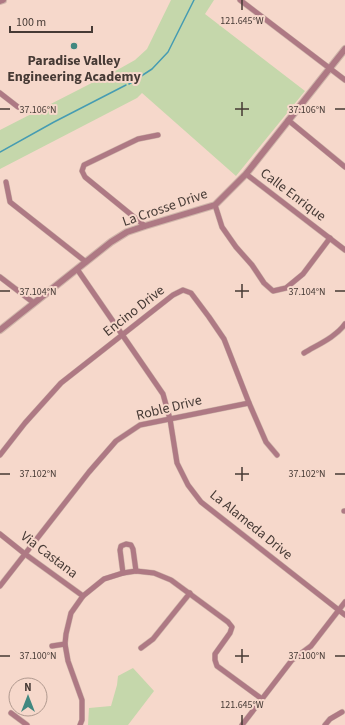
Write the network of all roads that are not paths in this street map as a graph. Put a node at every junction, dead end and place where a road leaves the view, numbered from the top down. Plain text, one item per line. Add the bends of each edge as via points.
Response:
1 (240, 0) edge
2 (345, 49) edge
3 (330, 68) junction
4 (345, 80) edge
5 (0, 93) edge
6 (18, 107) dead end
7 (288, 120) junction
8 (158, 135) dead end
9 (345, 167) edge
10 (246, 174) junction
11 (6, 182) dead end
12 (215, 205) junction
13 (145, 226) junction
14 (330, 238) junction
15 (345, 250) edge
16 (86, 262) junction
17 (77, 269) junction
18 (0, 277) edge
19 (34, 303) junction
20 (345, 324) edge
21 (0, 330) edge
22 (122, 335) junction
23 (304, 353) dead end
24 (249, 403) junction
25 (170, 419) junction
26 (0, 455) edge
27 (277, 455) dead end
28 (0, 534) edge
29 (25, 554) junction
30 (136, 571) junction
31 (123, 573) junction
32 (0, 586) edge
33 (190, 593) junction
34 (83, 596) junction
35 (345, 602) edge
36 (339, 610) junction
37 (345, 615) edge
38 (65, 644) junction
39 (52, 646) dead end
40 (141, 648) dead end
41 (262, 699) junction
42 (342, 712) dead end
43 (16, 717) edge
44 (27, 725) edge
45 (80, 725) edge
46 (242, 725) edge
47 (325, 725) edge

1 - 3 street
2 - 3 street, La Crosse Drive
3 - 4 street
3 - 7 street, La Crosse Drive
5 - 6 street
7 - 9 street
7 - 10 street, La Crosse Drive
8 - 13 street via 138,138 84,166 82,171 85,177
10 - 12 street, La Crosse Drive
10 - 14 street, Calle Enrique
11 - 16 street via 10,202
12 - 13 street, La Crosse Drive
12 - 14 street via 222,227 272,291 286,288 303,274
13 - 16 street, La Crosse Drive via 127,232
14 - 15 street, Calle Enrique
16 - 17 street, La Crosse Drive
17 - 19 street, La Crosse Drive
17 - 22 street, La Alameda Drive
18 - 19 street
19 - 21 street, La Crosse Drive
20 - 23 street via 324,342
22 - 24 street, Encino Drive via 173,295 182,290 191,293 224,339
22 - 25 street, La Alameda Drive via 162,394
22 - 26 street, Encino Drive via 61,383
24 - 25 street, Roble Drive
24 - 27 street, Encino Drive via 266,442
25 - 29 street, Roble Drive via 140,425 116,441
25 - 36 street, La Alameda Drive via 177,463 188,485 201,502
28 - 29 street, Via Castana
29 - 32 street, Roble Drive
29 - 34 street, Via Castana
30 - 31 street
30 - 31 street via 133,549 131,545 126,544 121,546 120,550
30 - 33 street via 154,573 172,580
31 - 34 street via 104,579
33 - 40 street via 153,639
33 - 41 street via 232,627 215,654 217,666
34 - 38 street via 71,614
35 - 36 street
36 - 37 street, La Alameda Drive
36 - 41 street via 310,646 292,660
38 - 39 street
38 - 45 street via 68,661 82,700
41 - 46 street
42 - 47 street
43 - 44 street

